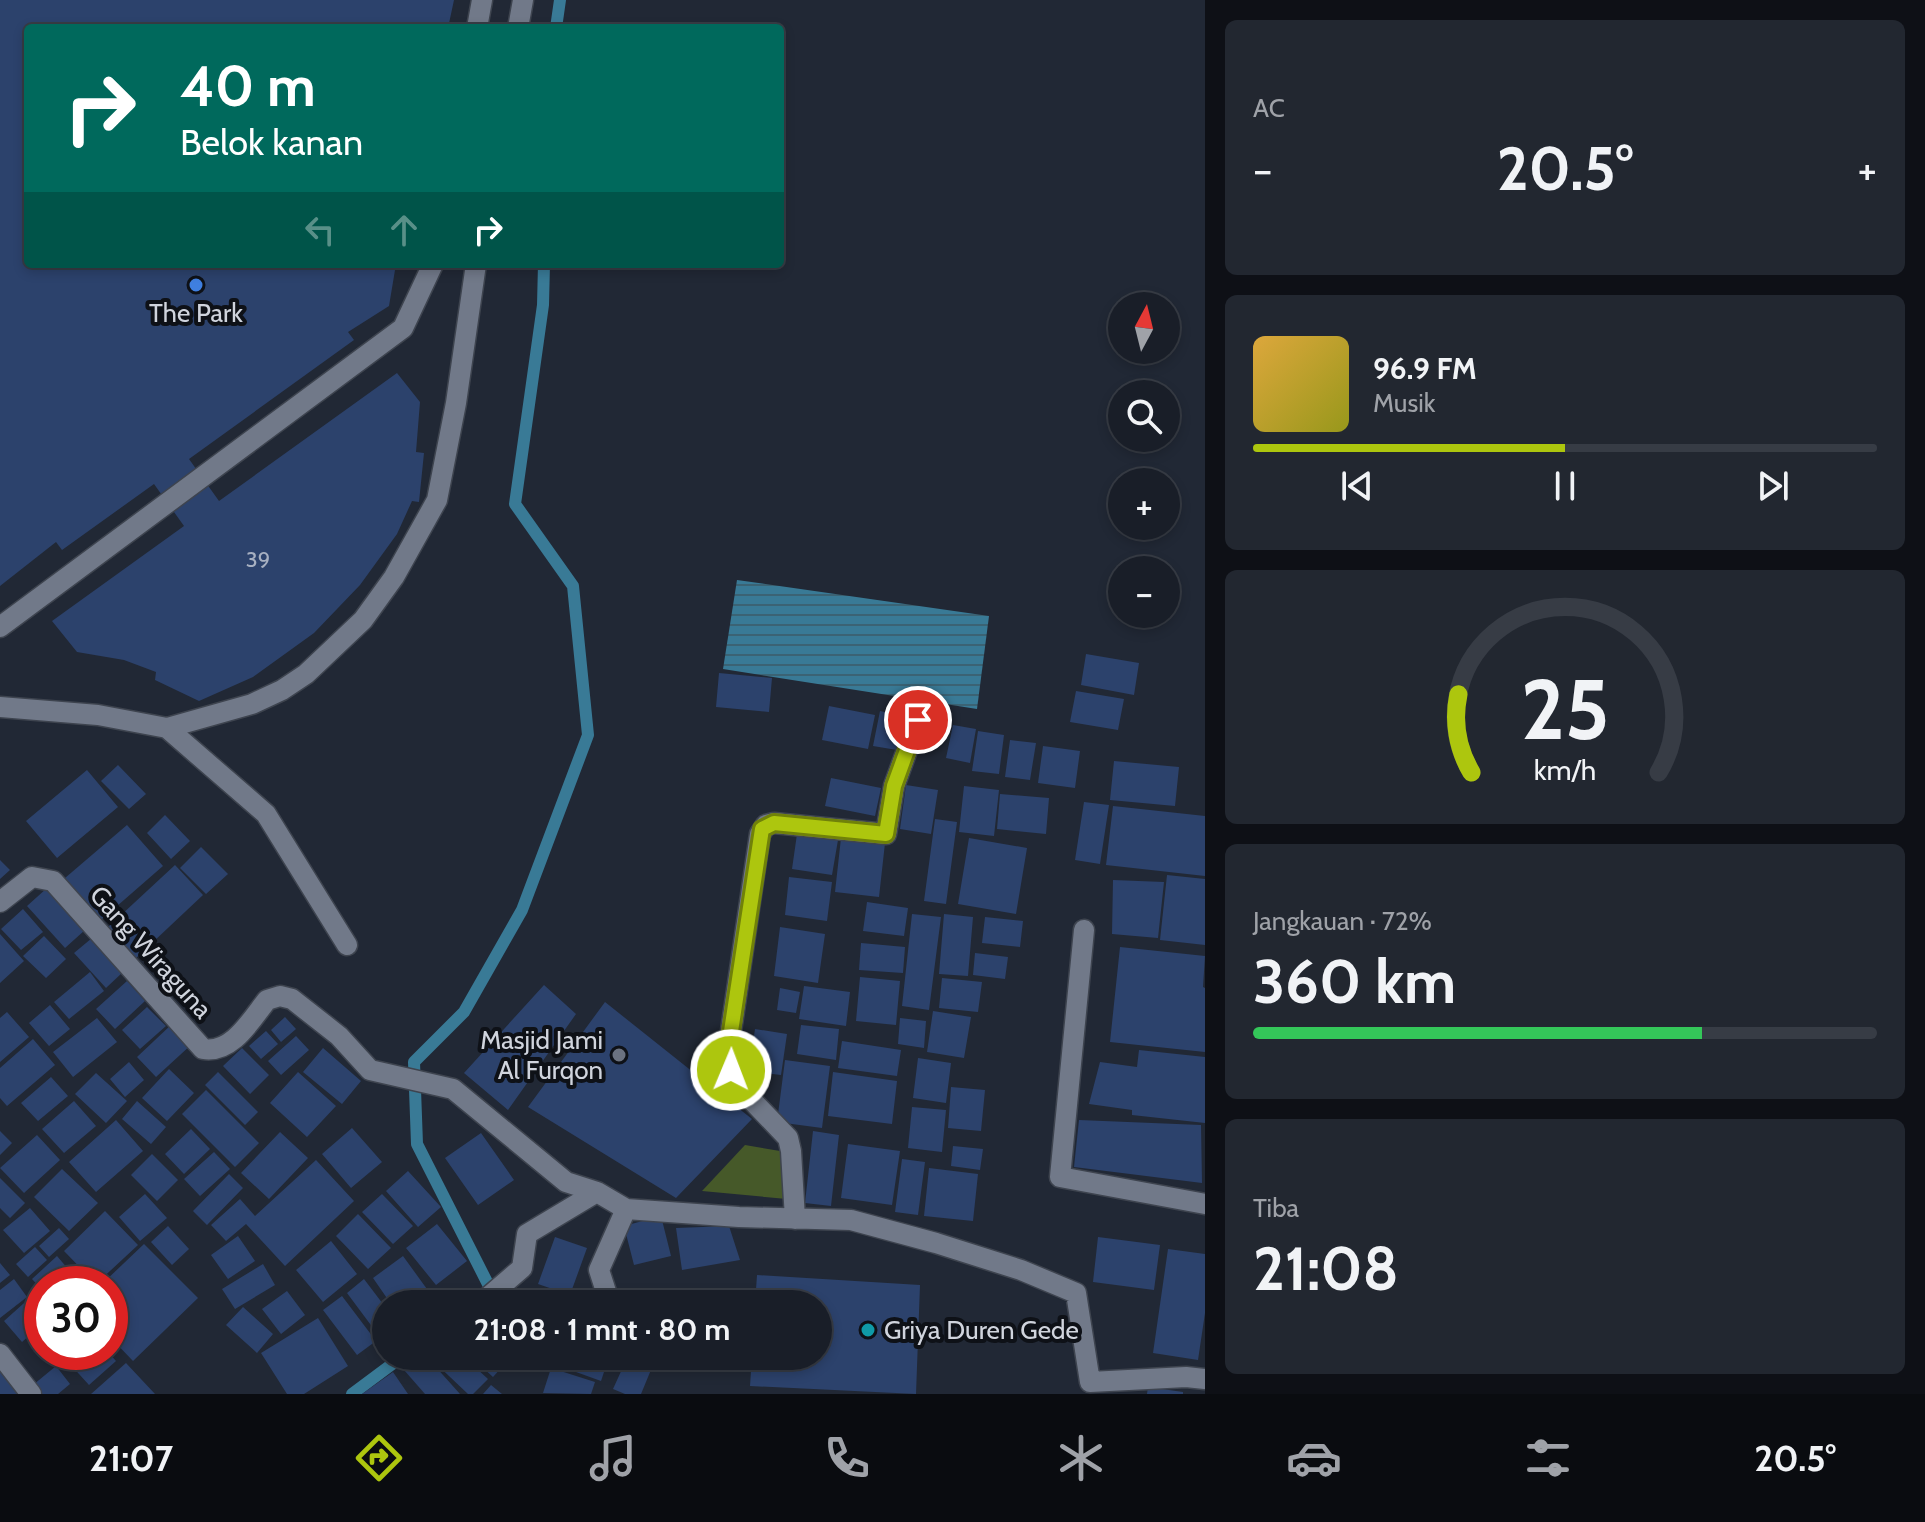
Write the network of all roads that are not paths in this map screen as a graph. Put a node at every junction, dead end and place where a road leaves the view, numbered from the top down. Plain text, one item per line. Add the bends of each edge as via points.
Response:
1 (482, 0) edge
2 (523, 0) edge
3 (478, 24) edge
4 (519, 24) edge
5 (431, 268) edge
6 (475, 268) edge
7 (0, 627) edge
8 (0, 707) edge
9 (918, 720) dead end
10 (167, 728) junction
11 (0, 902) edge
12 (1084, 930) dead end
13 (347, 945) dead end
14 (597, 1192) junction
15 (1205, 1204) edge
16 (626, 1209) junction
17 (795, 1219) junction
18 (496, 1290) edge
19 (605, 1290) edge
20 (0, 1354) edge
21 (1205, 1379) edge
22 (31, 1394) edge

1 - 3 street
2 - 4 street
5 - 7 street via 403,328
6 - 10 street via 437,500 394,577 363,620 282,690
8 - 10 street via 98,715
9 - 17 street via 894,786 886,834 774,823 760,834 728,1051 741,1089 788,1138
10 - 13 street via 266,814
11 - 14 street, Gang Wiraguna via 32,877 53,881 203,1049 220,1049 267,1000 286,996 339,1036 370,1070 453,1089 566,1182
12 - 15 street via 1060,1177
14 - 16 street
14 - 18 street via 527,1234 522,1268
16 - 17 street
16 - 19 street via 599,1270
17 - 21 street via 851,1220 1021,1270 1076,1293 1090,1382
20 - 22 street

